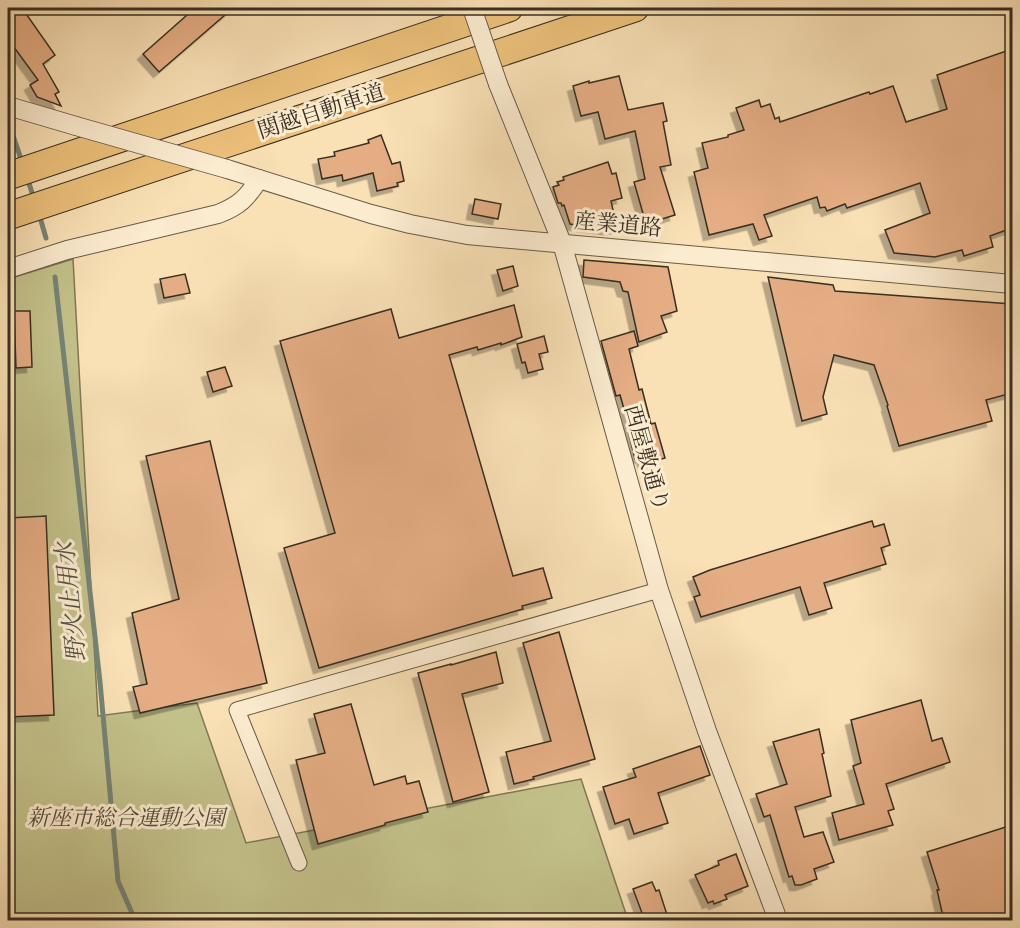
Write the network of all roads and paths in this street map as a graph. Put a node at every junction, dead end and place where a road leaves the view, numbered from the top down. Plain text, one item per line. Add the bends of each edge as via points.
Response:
1 (472, 8) edge
2 (508, 8) edge
3 (635, 8) edge
4 (8, 106) edge
5 (8, 176) edge
6 (259, 180) junction
7 (8, 216) edge
8 (562, 243) junction
9 (8, 269) edge
10 (1012, 284) edge
11 (659, 590) junction
12 (299, 863) dead end
13 (778, 921) edge

1 - 8 street, 西屋敷通り, bridge
2 - 5 highway, 関越自動車道
3 - 7 highway, 関越自動車道
4 - 6 street, 産業道路, bridge
6 - 8 street, 産業道路 via 410,224 467,235
6 - 9 street via 231,210 67,249
8 - 10 street, 産業道路
8 - 11 street, 西屋敷通り
11 - 12 street via 237,710
11 - 13 street, 西屋敷通り

